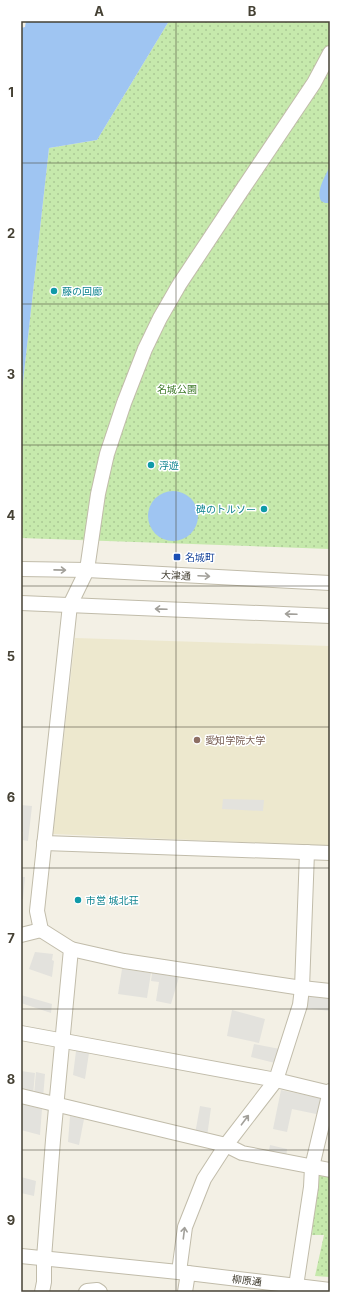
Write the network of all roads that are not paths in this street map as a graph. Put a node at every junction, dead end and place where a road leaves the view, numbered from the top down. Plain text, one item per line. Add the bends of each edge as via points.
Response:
1 (330, 53) edge
2 (21, 569) edge
3 (87, 570) junction
4 (330, 583) edge
5 (21, 603) edge
6 (70, 605) junction
7 (330, 616) edge
8 (44, 843) junction
9 (307, 852) junction
10 (330, 853) edge
11 (41, 930) junction
12 (21, 935) edge
13 (71, 948) junction
14 (302, 988) junction
15 (330, 991) edge
16 (21, 1032) edge
17 (63, 1041) junction
18 (276, 1080) junction
19 (330, 1092) edge
20 (21, 1096) edge
21 (57, 1105) junction
22 (226, 1145) junction
23 (312, 1167) junction
24 (330, 1170) edge
25 (21, 1256) edge
26 (44, 1258) junction
27 (184, 1272) junction
28 (302, 1288) edge
29 (330, 1290) edge
30 (42, 1292) edge
31 (86, 1292) edge
32 (100, 1292) edge
33 (185, 1292) edge

1 - 3 street via 314,83 179,286 145,349 107,454 98,494
2 -> 3 street, 大津通
3 -> 4 street, 大津通
3 - 6 street
5 - 6 street
7 -> 6 street
6 - 8 street
8 - 9 street
8 - 11 street via 37,911
9 - 10 street
9 - 14 street
11 - 12 street
11 - 13 street
13 - 14 street via 124,961
13 - 17 street
14 - 15 street
14 - 18 street via 300,1005
16 - 17 street
17 - 18 street
17 - 21 street
18 - 19 street
22 -> 18 street
19 - 23 street
20 - 21 street
21 - 22 street
21 - 26 street
22 - 23 street via 242,1153
27 -> 22 street via 185,1227 204,1179
23 - 24 street
23 - 28 street
25 - 26 street, 柳原通
26 - 27 street, 柳原通
26 - 30 street
27 - 28 street, 柳原通
27 - 33 street
28 - 29 street, 柳原通
31 - 32 street

